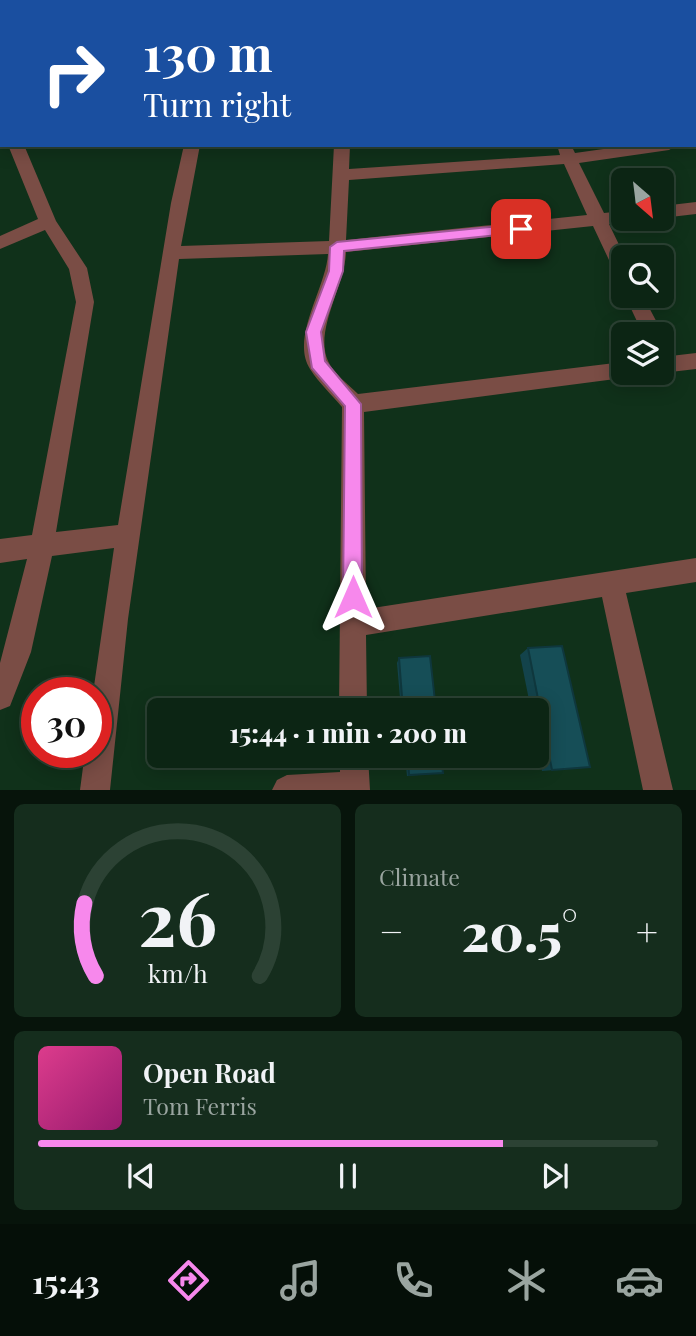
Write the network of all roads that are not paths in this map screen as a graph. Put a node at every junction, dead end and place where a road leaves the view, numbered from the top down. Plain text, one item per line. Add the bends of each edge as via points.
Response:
1 (17, 147) edge
2 (192, 147) edge
3 (342, 147) edge
4 (640, 147) edge
5 (566, 152) edge
6 (341, 175) junction
7 (696, 208) edge
8 (674, 211) edge
9 (611, 218) edge
10 (599, 220) junction
11 (48, 222) junction
12 (0, 243) edge
13 (611, 246) edge
14 (337, 247) junction
15 (171, 253) junction
16 (674, 361) edge
17 (696, 361) edge
18 (611, 372) edge
19 (353, 404) junction
20 (128, 536) junction
21 (42, 546) junction
22 (0, 551) edge
23 (696, 570) edge
24 (611, 583) junction
25 (352, 624) junction
26 (0, 696) edge
27 (353, 698) edge
28 (354, 768) edge
29 (355, 788) edge
30 (95, 790) edge
31 (287, 790) edge
32 (658, 790) edge

1 - 11 street
2 - 15 street
3 - 6 street
4 - 5 street
5 - 6 street
5 - 10 street
6 - 14 street
7 - 8 street
9 - 10 street
10 - 13 street
10 - 14 street
11 - 12 street
11 - 21 street via 78,268 85,302
14 - 15 street
14 - 19 street via 336,271 314,332 318,364
15 - 20 street
16 - 17 street
18 - 19 street
19 - 25 street
20 - 21 street
20 - 30 street
21 - 22 street
21 - 26 street via 18,652
23 - 24 street
24 - 25 street
24 - 32 street
25 - 27 street
28 - 29 street
29 - 31 street

